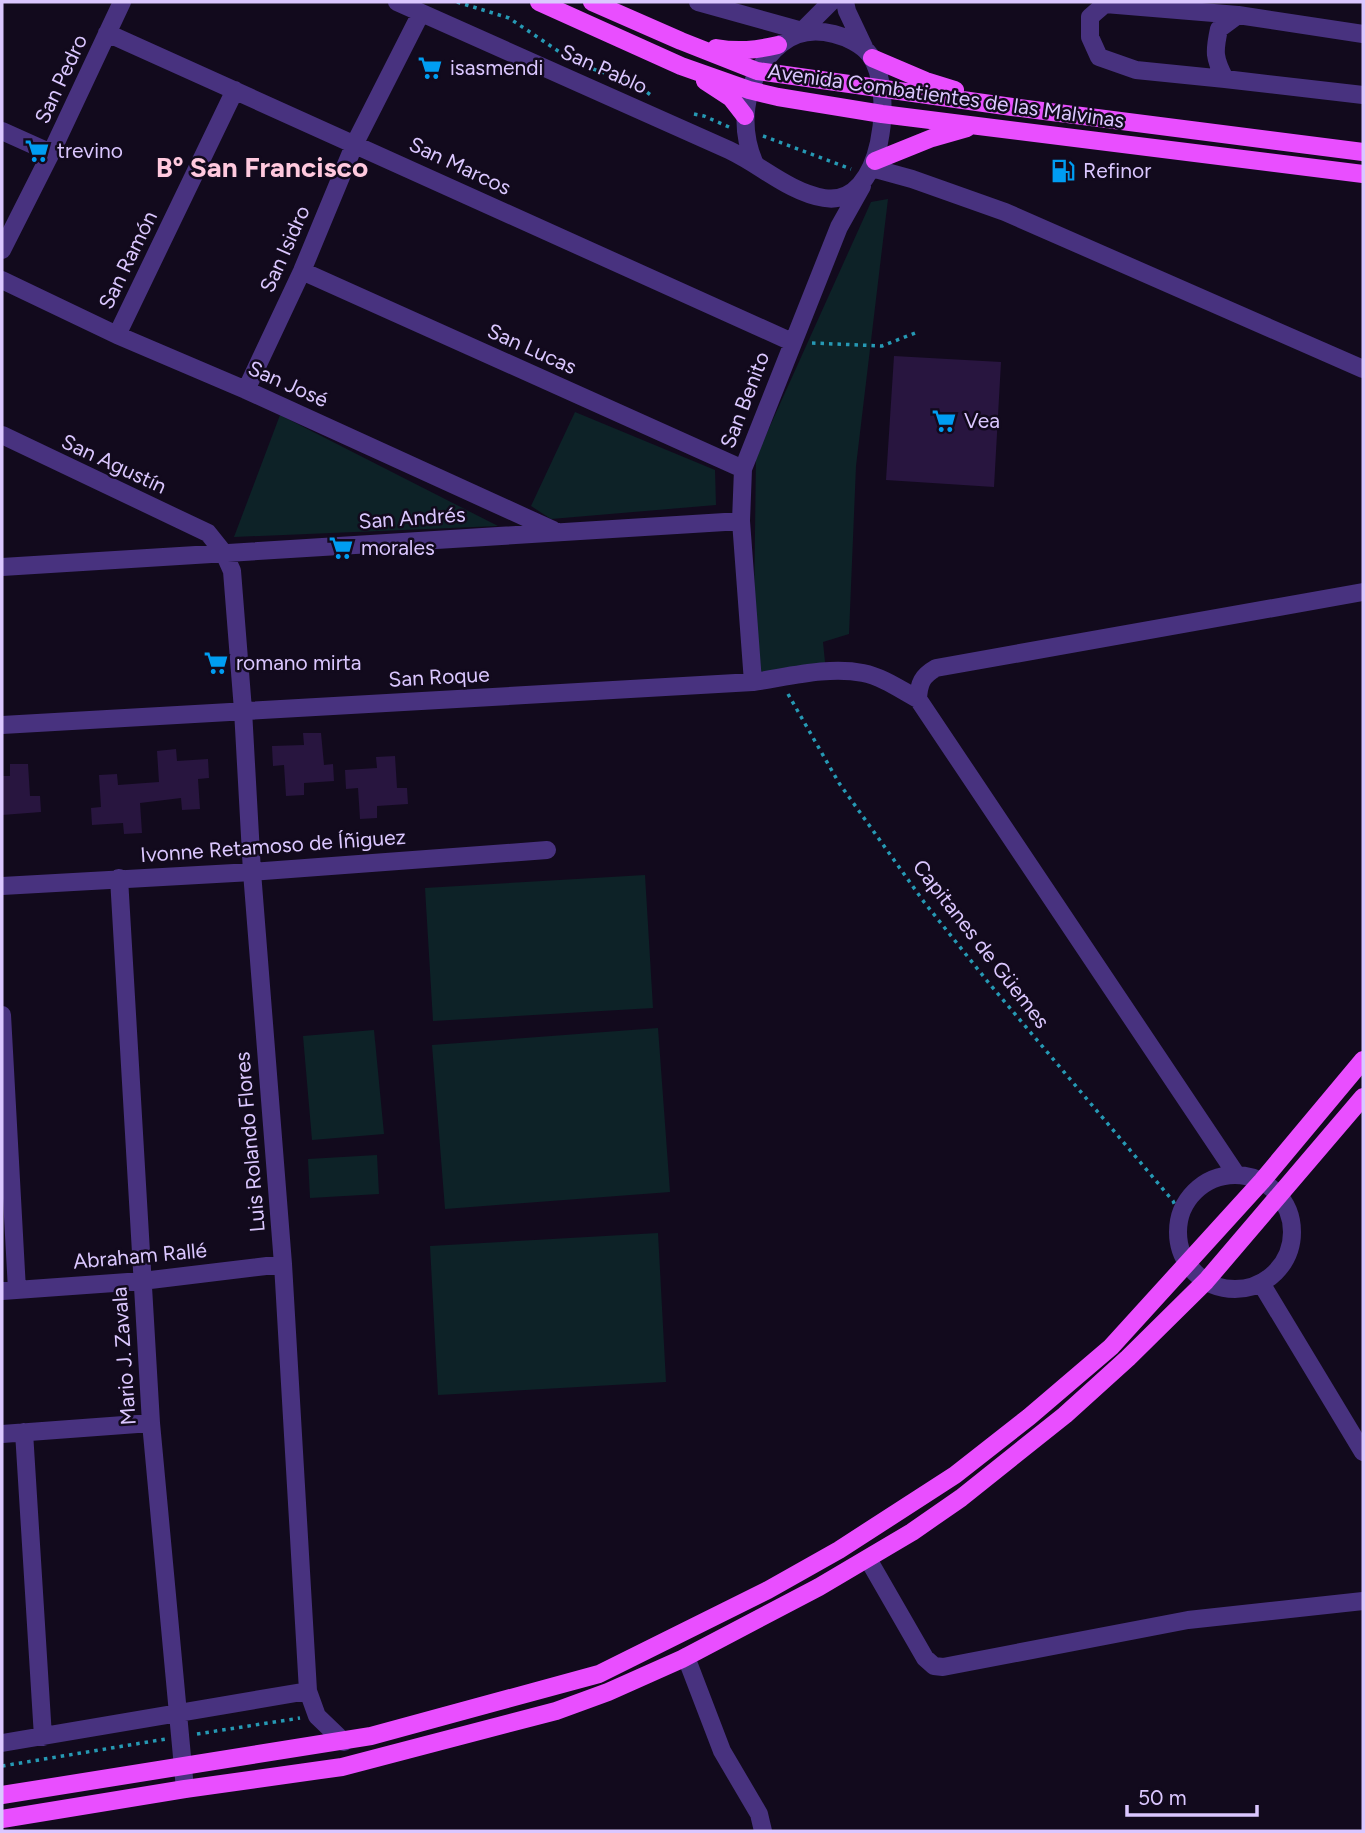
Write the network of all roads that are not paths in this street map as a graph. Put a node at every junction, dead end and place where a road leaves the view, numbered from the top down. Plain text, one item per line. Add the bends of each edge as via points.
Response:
1 (122, 2) edge
2 (397, 2) edge
3 (539, 2) edge
4 (592, 2) edge
5 (698, 2) edge
6 (831, 2) edge
7 (845, 2) edge
8 (421, 13) junction
9 (1238, 15) junction
10 (802, 31) junction
11 (107, 33) junction
12 (1363, 34) edge
13 (681, 41) junction
14 (778, 45) junction
15 (869, 54) junction
16 (681, 66) junction
17 (757, 71) junction
18 (1225, 79) junction
19 (880, 88) junction
20 (235, 90) junction
21 (749, 90) junction
22 (1363, 95) edge
23 (1012, 107) junction
24 (882, 114) junction
25 (745, 122) junction
26 (977, 126) junction
27 (2, 131) edge
28 (355, 143) junction
29 (1363, 152) edge
30 (51, 153) junction
31 (754, 162) junction
32 (872, 168) junction
33 (1363, 174) edge
34 (824, 198) junction
35 (839, 228) junction
36 (2, 250) edge
37 (302, 271) junction
38 (2, 280) edge
39 (117, 335) junction
40 (792, 342) junction
41 (1363, 369) edge
42 (246, 390) junction
43 (2, 435) edge
44 (743, 469) junction
45 (741, 521) junction
46 (556, 531) junction
47 (208, 533) joint
48 (224, 553) junction
49 (2, 566) edge
50 (1363, 592) edge
51 (753, 682) junction
52 (918, 699) junction
53 (243, 710) junction
54 (2, 725) edge
55 (547, 850) dead end
56 (251, 872) junction
57 (119, 878) junction
58 (2, 886) edge
59 (2, 1024) edge
60 (1363, 1060) edge
61 (1363, 1097) edge
62 (1236, 1174) junction
63 (1262, 1181) junction
64 (1280, 1195) junction
65 (1182, 1261) junction
66 (283, 1264) junction
67 (142, 1281) junction
68 (1206, 1281) junction
69 (1261, 1283) junction
70 (9, 1291) edge
71 (151, 1423) junction
72 (24, 1432) junction
73 (2, 1434) edge
74 (1363, 1452) edge
75 (868, 1559) junction
76 (1363, 1601) edge
77 (685, 1657) junction
78 (308, 1691) junction
79 (177, 1713) junction
80 (43, 1737) junction
81 (344, 1742) junction
82 (2, 1743) edge
83 (184, 1765) junction
84 (185, 1788) junction
85 (2, 1795) edge
86 (2, 1819) edge
87 (763, 1831) edge

1 - 11 street, San Pedro
2 - 8 street, San Pablo
3 - 16 main road, Avenida Combatientes de las Malvinas
4 - 13 main road, Avenida Combatientes de las Malvinas
5 - 10 street
6 - 10 street
7 - 15 street, San Benito
8 - 28 street, San Isidro
8 - 31 street, San Pablo
9 - 12 street
9 - 18 street via 1219,29 1214,52
9 - 18 street via 1105,4 1090,17 1090,37 1099,57 1136,70
10 - 14 street
10 - 15 street via 838,35
11 - 20 street, San Marcos
11 - 30 street, San Pedro
13 - 14 main road via 733,51
13 - 17 main road, Avenida Combatientes de las Malvinas
14 - 17 street
15 - 19 street, San Benito
15 - 23 main road via 926,81
16 - 21 main road, Avenida Combatientes de las Malvinas
16 - 25 main road via 731,98
17 - 19 main road, Avenida Combatientes de las Malvinas
17 - 21 street
18 - 22 street
19 - 23 main road, Avenida Combatientes de las Malvinas
19 - 24 street, San Benito
20 - 28 street, San Marcos
20 - 39 street, San Ramón
21 - 24 main road, Avenida Combatientes de las Malvinas
21 - 25 street
23 - 29 main road, Avenida Combatientes de las Malvinas
24 - 26 main road, Avenida Combatientes de las Malvinas
24 - 32 street, San Benito
25 - 31 street
26 - 32 main road via 932,138
26 - 33 main road, Avenida Combatientes de las Malvinas
27 - 30 street
28 - 37 street, San Isidro
28 - 40 street, San Marcos
30 - 36 street, San Pedro
31 - 34 street, San Pablo via 777,179
32 - 34 street via 847,195
32 - 35 street, San Benito
32 - 41 street via 1005,212
34 - 35 street
35 - 40 street, San Benito
37 - 42 street, San Isidro
37 - 44 street, San Lucas
38 - 39 street, San José
39 - 42 street, San José
40 - 44 street, San Benito
42 - 46 street, San José
43 - 47 street, San Agustín
44 - 45 street, San Benito
45 - 46 street, San Andrés
45 - 51 street, San Benito
46 - 48 street, San Andrés
47 - 48 street, Luis Rolando Flores
48 - 49 street, San Andrés
48 - 53 street, Luis Rolando Flores via 232,571
50 - 52 street via 936,668 919,684
51 - 52 street, San Roque via 826,672 862,673
51 - 53 street, San Roque
52 - 62 street
53 - 54 street, San Roque
53 - 56 street, Luis Rolando Flores
55 - 56 street, Ivonne Retamoso de Íñiguez
56 - 57 street, Ivonne Retamoso de Íñiguez
56 - 66 street, Luis Rolando Flores
57 - 58 street, Ivonne Retamoso de Íñiguez
57 - 67 street, Mario J. Zavala
59 - 70 street
60 - 63 main road
61 - 64 main road
62 - 63 street
62 - 65 street via 1200,1185 1187,1200 1179,1225
63 - 64 street
63 - 65 main road
64 - 68 main road
64 - 69 street via 1289,1210 1292,1244 1286,1260
65 - 68 street
65 - 81 main road via 1111,1347 1029,1418 955,1475 839,1550 599,1674
66 - 67 street, Abraham Rallé
66 - 78 street, Luis Rolando Flores
67 - 70 street, Abraham Rallé
67 - 71 street, Mario J. Zavala
68 - 69 street via 1243,1289
68 - 75 main road via 1065,1415 961,1498
69 - 74 street
71 - 72 street
71 - 79 street, Mario J. Zavala
72 - 73 street
72 - 80 street
75 - 76 street via 934,1666 1188,1620
75 - 77 main road
77 - 84 main road via 581,1703 422,1748 330,1769
77 - 87 street via 722,1751
78 - 79 street
78 - 81 street, Luis Rolando Flores via 317,1716
79 - 80 street
79 - 83 street, Mario J. Zavala
80 - 82 street
81 - 83 main road
83 - 84 street, Mario J. Zavala
83 - 85 main road
84 - 86 main road

